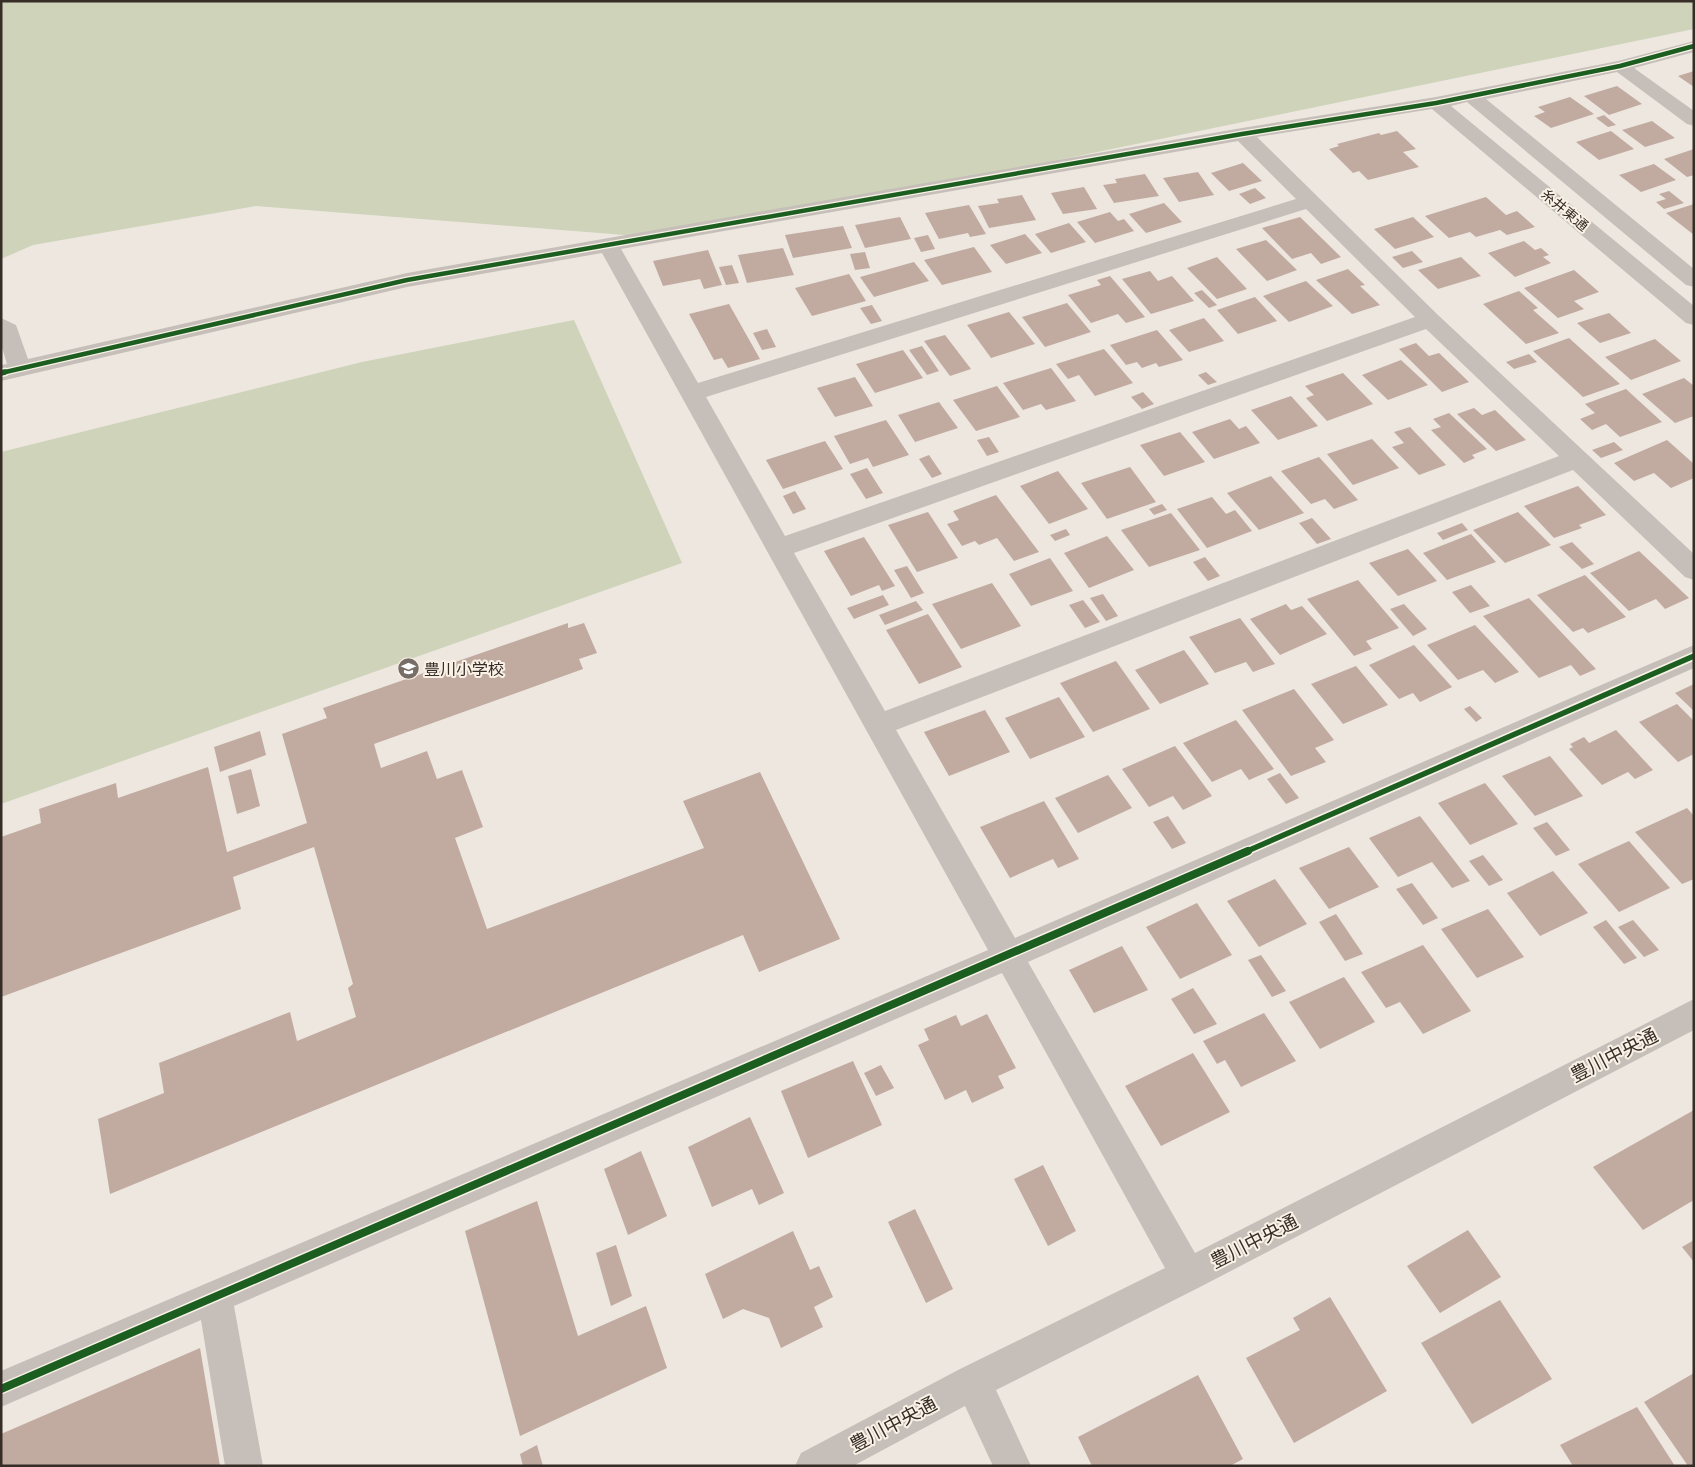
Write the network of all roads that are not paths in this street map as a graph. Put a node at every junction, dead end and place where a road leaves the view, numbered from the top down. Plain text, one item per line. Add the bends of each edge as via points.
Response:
1 (1694, 46) edge
2 (1620, 66) junction
3 (1471, 96) junction
4 (1436, 103) junction
5 (1694, 120) edge
6 (1242, 134) junction
7 (1310, 201) junction
8 (608, 245) junction
9 (1694, 280) edge
10 (1694, 318) edge
11 (1430, 320) junction
12 (1, 325) edge
13 (11, 371) edge
14 (693, 393) junction
15 (1577, 459) junction
16 (780, 548) junction
17 (1694, 570) edge
18 (1694, 656) edge
19 (878, 725) junction
20 (1008, 956) junction
21 (1694, 1014) edge
22 (1188, 1275) junction
23 (215, 1296) junction
24 (973, 1382) junction
25 (1, 1389) edge
26 (836, 1461) edge
27 (244, 1466) edge
28 (1012, 1466) edge

1 - 2 street
2 - 3 street
2 - 5 street
3 - 4 street
3 - 9 street, 糸井東通
4 - 6 street
4 - 10 street, 糸井東通
6 - 7 street
6 - 8 street
7 - 11 street
7 - 14 street
8 - 13 street via 407,280
8 - 14 street
11 - 15 street
11 - 16 street
12 - 13 street via 8,330
14 - 16 street
15 - 17 street
15 - 19 street
16 - 19 street
18 - 20 street
19 - 20 street
20 - 22 street
20 - 23 street
21 - 22 street, 豊川中央通
22 - 24 street, 豊川中央通
23 - 25 street
23 - 27 street
24 - 26 street, 豊川中央通
24 - 28 street

